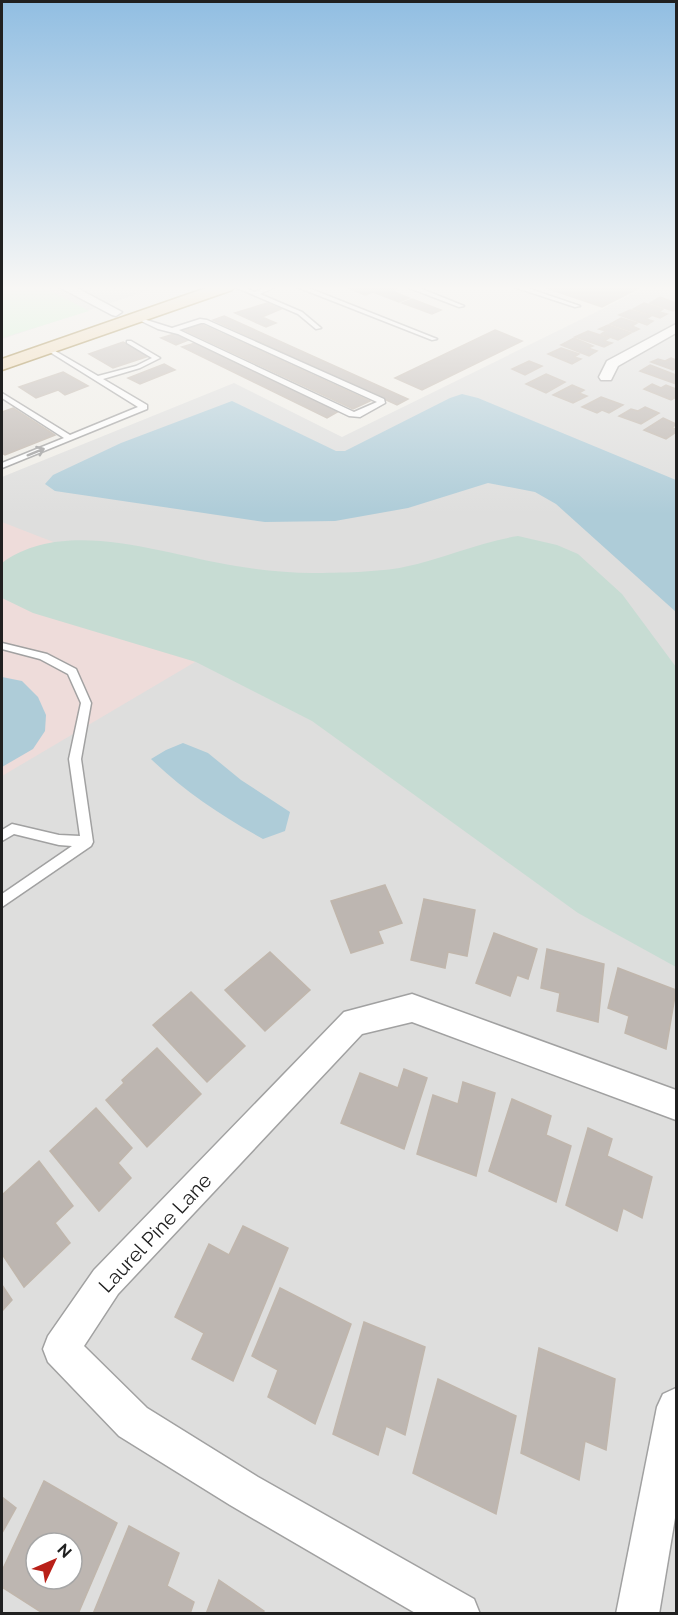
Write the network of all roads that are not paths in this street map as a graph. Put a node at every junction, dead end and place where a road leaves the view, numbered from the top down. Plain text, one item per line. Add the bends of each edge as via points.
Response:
1 (70, 362) edge
2 (148, 362) edge
3 (242, 362) edge
4 (296, 362) edge
5 (615, 362) edge
6 (606, 377) dead end
7 (97, 379) junction
8 (2, 395) edge
9 (70, 438) junction
10 (2, 466) edge
11 (2, 646) edge
12 (2, 836) edge
13 (87, 842) junction
14 (2, 901) edge
15 (676, 1105) edge
16 (676, 1407) edge
17 (459, 1614) edge
18 (637, 1614) edge

1 - 7 lane
2 - 7 lane
3 - 4 lane via 352,414 381,403
5 - 6 street
7 - 9 lane via 144,407
8 - 9 lane
10 -> 9 lane
11 - 13 lane via 43,656 72,672 86,703 75,759
12 - 13 lane via 12,829
13 - 14 lane
15 - 17 street, Laurel Pine Lane via 412,1008 354,1023 106,1282 61,1349 133,1422 244,1491
16 - 18 street

